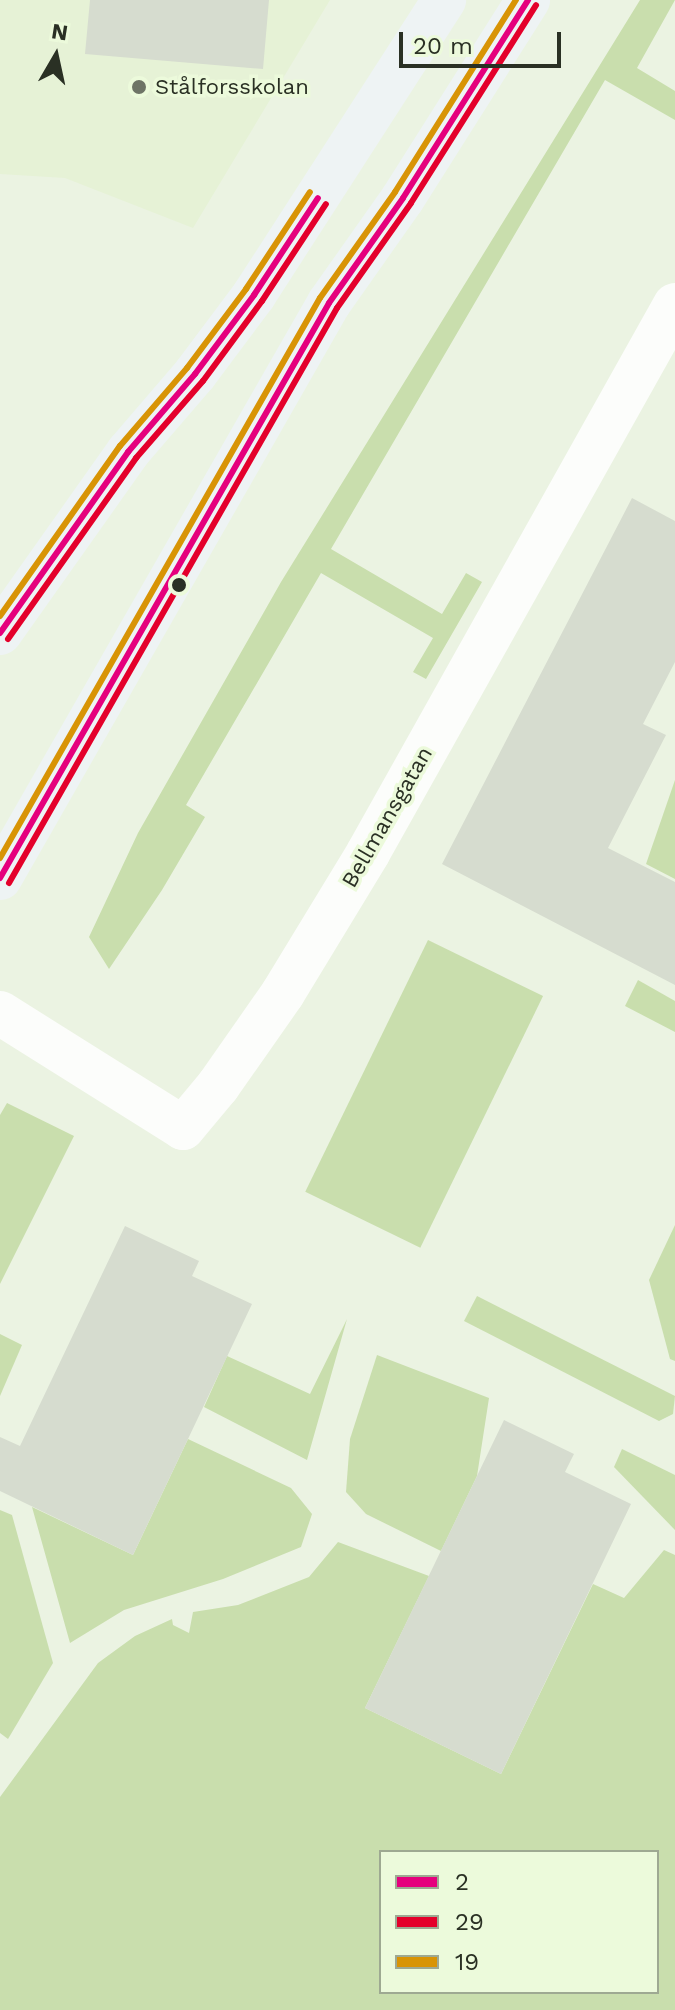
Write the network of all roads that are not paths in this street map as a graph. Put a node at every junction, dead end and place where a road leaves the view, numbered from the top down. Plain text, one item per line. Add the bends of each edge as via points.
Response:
1 (444, 0) edge
2 (528, 0) edge
3 (675, 305) edge
4 (0, 633) edge
5 (0, 878) edge
6 (0, 1013) edge

1 - 4 main road via 254,295 128,452
2 - 5 main road via 403,198 329,303
3 - 6 street, Bellmansgatan via 368,853 283,993 183,1128

